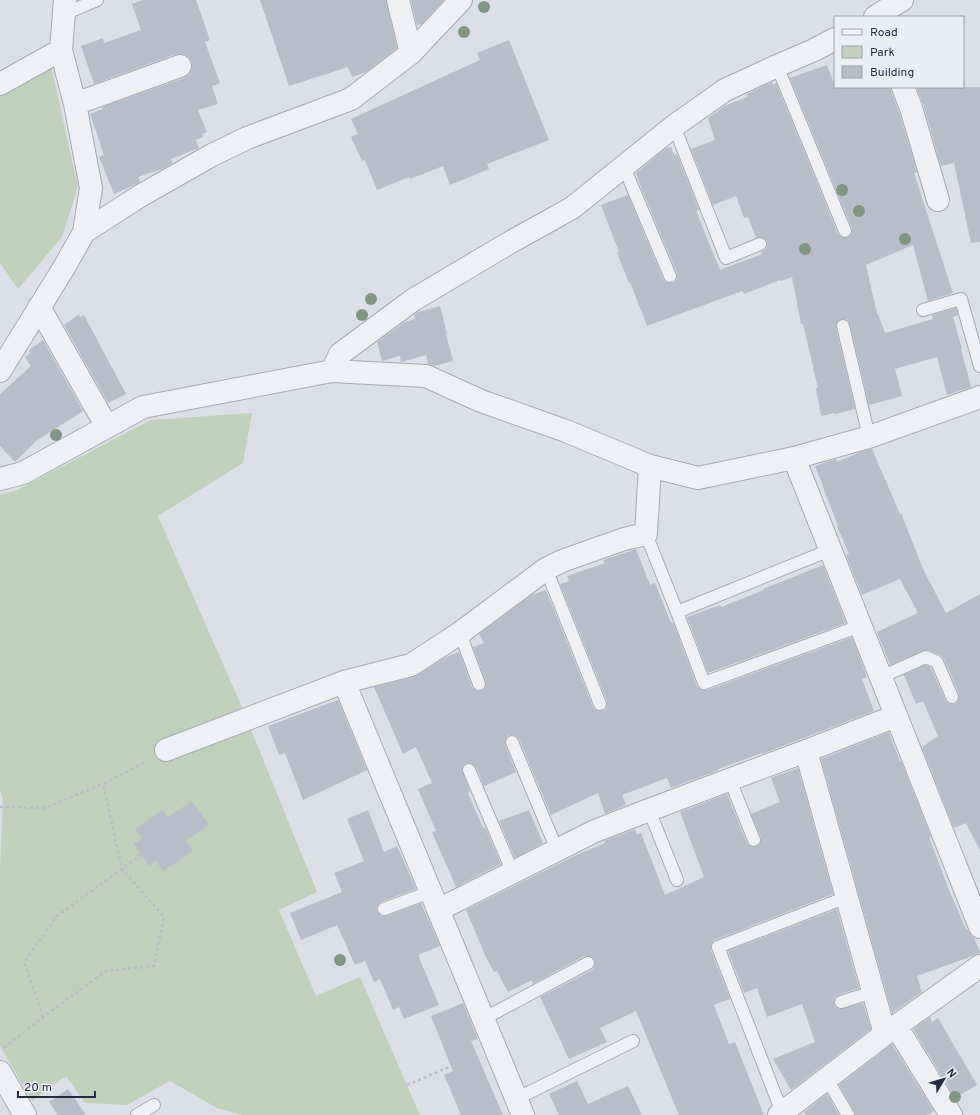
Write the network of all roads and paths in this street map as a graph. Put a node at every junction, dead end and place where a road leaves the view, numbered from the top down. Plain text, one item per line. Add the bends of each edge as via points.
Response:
1 (97, 0) edge
2 (398, 0) edge
3 (461, 0) edge
4 (902, 0) edge
5 (65, 7) edge
6 (878, 16) edge
7 (834, 40) edge
8 (61, 50) junction
9 (411, 53) junction
10 (180, 66) dead end
11 (776, 66) junction
12 (0, 84) edge
13 (903, 88) edge
14 (75, 104) junction
15 (674, 126) junction
16 (624, 167) junction
17 (938, 200) dead end
18 (844, 231) dead end
19 (84, 232) junction
20 (760, 244) dead end
21 (670, 276) dead end
22 (39, 307) junction
23 (923, 310) dead end
24 (843, 326) dead end
25 (980, 366) edge
26 (0, 370) edge
27 (332, 371) junction
28 (980, 397) edge
29 (107, 427) junction
30 (869, 437) junction
31 (794, 458) junction
32 (650, 466) junction
33 (0, 478) edge
34 (646, 534) junction
35 (830, 550) junction
36 (546, 569) junction
37 (677, 612) junction
38 (860, 626) junction
39 (460, 633) junction
40 (881, 677) junction
41 (344, 682) junction
42 (479, 684) dead end
43 (952, 697) dead end
44 (600, 704) dead end
45 (896, 716) junction
46 (512, 742) dead end
47 (166, 750) joint
48 (806, 752) junction
49 (469, 770) dead end
50 (730, 780) junction
51 (103, 784) junction
52 (0, 807) edge
53 (649, 810) junction
54 (754, 840) dead end
55 (557, 850) junction
56 (141, 855) dead end
57 (122, 869) junction
58 (512, 873) junction
59 (676, 880) dead end
60 (847, 897) junction
61 (434, 901) junction
62 (384, 909) dead end
63 (980, 927) edge
64 (588, 963) dead end
65 (980, 966) edge
66 (873, 992) junction
67 (841, 1002) dead end
68 (43, 1017) junction
69 (483, 1019) junction
70 (891, 1030) junction
71 (633, 1040) dead end
72 (495, 1047) junction
73 (0, 1051) edge
74 (0, 1072) edge
75 (827, 1079) junction
76 (407, 1085) dead end
77 (154, 1105) dead end
78 (519, 1107) edge
79 (18, 1112) edge
80 (781, 1114) edge
81 (137, 1115) edge
82 (848, 1115) edge
83 (951, 1115) edge

1 - 5 lane
2 - 9 street
3 - 9 street
4 - 6 street
5 - 8 street
7 - 11 street
8 - 12 street
8 - 14 street
9 - 19 street via 351,98 247,138 212,155
10 - 14 street
11 - 15 street via 725,90
11 - 18 lane
13 - 17 street
14 - 19 street via 91,188
15 - 16 street
15 - 20 lane via 726,258
16 - 21 lane
16 - 27 street via 572,208 509,242 413,300 340,354
19 - 22 street
22 - 26 street
22 - 29 street
23 - 25 lane via 961,299
24 - 30 lane
27 - 29 street via 143,407
27 - 32 street via 426,376
28 - 30 street
29 - 33 street via 24,473
30 - 31 street
31 - 32 street via 698,478
31 - 35 street
32 - 34 street
34 - 36 street via 617,541
34 - 37 lane
35 - 37 lane
35 - 38 street
36 - 39 street
36 - 44 lane
37 - 38 lane via 704,683
38 - 40 street
39 - 41 street via 411,665
39 - 42 lane
40 - 43 lane via 926,657 937,662
40 - 45 street
41 - 47 street
41 - 61 street
45 - 48 street
45 - 63 street
46 - 55 lane
47 - 51 path
48 - 50 street
48 - 60 street
49 - 58 lane
50 - 53 street
50 - 54 lane
51 - 52 path via 44,808
51 - 57 path
53 - 55 street via 595,831
53 - 59 lane
55 - 58 street
56 - 57 path
57 - 68 path via 57,916 24,962
57 - 68 path via 164,917 154,966 106,971
58 - 61 street
60 - 66 street
60 - 80 lane via 718,947
61 - 62 lane
61 - 69 street
64 - 69 lane
65 - 70 street
66 - 67 lane
66 - 70 street
68 - 73 path
69 - 72 street
70 - 75 street
70 - 83 street
71 - 78 lane
72 - 76 path
72 - 78 street
74 - 79 street
75 - 80 street
75 - 82 lane
77 - 81 lane

